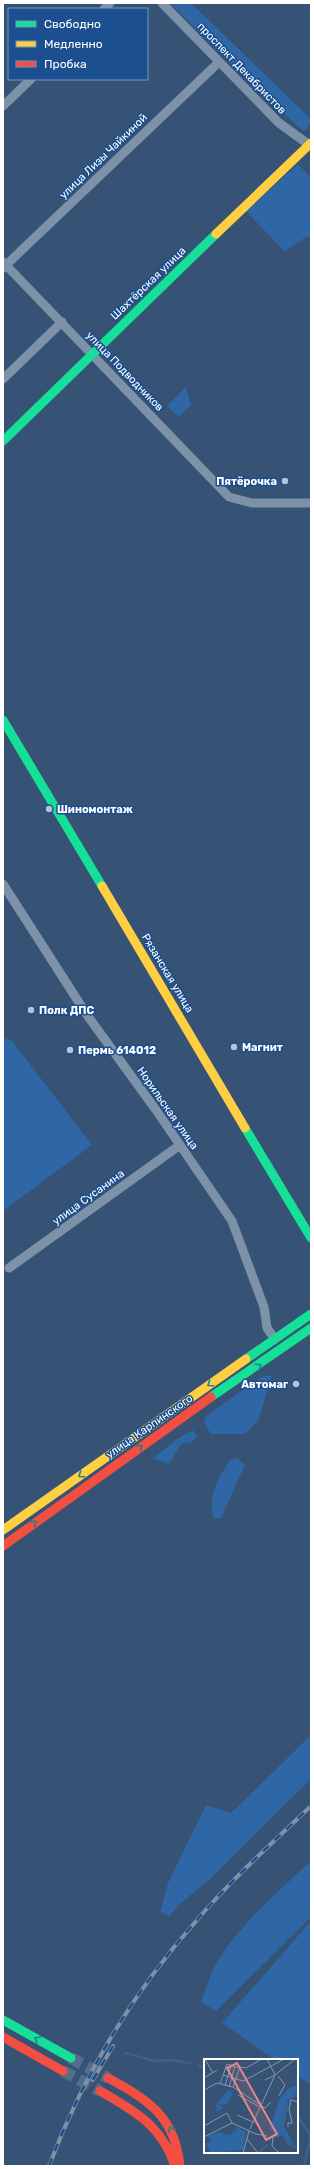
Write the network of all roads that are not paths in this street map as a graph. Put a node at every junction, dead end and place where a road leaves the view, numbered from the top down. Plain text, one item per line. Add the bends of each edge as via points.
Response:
1 (162, 3) edge
2 (219, 62) junction
3 (30, 80) edge
4 (3, 106) edge
5 (310, 144) edge
6 (4, 265) edge
7 (62, 322) junction
8 (92, 354) junction
9 (3, 379) edge
10 (3, 441) edge
11 (311, 504) edge
12 (3, 720) edge
13 (3, 884) edge
14 (180, 1145) junction
15 (311, 1238) edge
16 (9, 1268) dead end
17 (311, 1314) edge
18 (311, 1328) edge
19 (275, 1339) junction
20 (122, 1447) junction
21 (128, 1456) junction
22 (95, 1466) junction
23 (100, 1476) junction
24 (3, 1530) edge
25 (3, 1546) edge
26 (3, 2020) edge
27 (3, 2037) edge
28 (71, 2058) tunnel mouth
29 (63, 2072) tunnel mouth
30 (108, 2078) tunnel mouth
31 (100, 2091) tunnel mouth
32 (175, 2166) edge
33 (180, 2166) edge

1 - 2 street, проспект Декабристов
2 - 5 street, проспект Декабристов via 280,124
2 - 6 street, улица Лизы Чайкиной
3 - 4 street
5 - 8 main road, Шахтёрская улица
6 - 7 street, улица Подводников
7 - 8 street, улица Подводников
7 - 9 street
8 - 10 main road, Шахтёрская улица
8 - 11 street, улица Подводников via 228,497 252,502
12 - 15 main road, Рязанская улица
13 - 14 street, Норильская улица via 87,1015
14 - 16 street, улица Сусанина
14 - 19 street, Норильская улица via 232,1221 264,1307 268,1328
17 - 19 main road, улица Карпинского
21 -> 18 main road, улица Карпинского
19 -> 20 main road, улица Карпинского
20 - 21 main road via 120,1455
20 - 22 main road, улица Карпинского
21 - 23 main road, улица Карпинского
22 - 23 main road via 102,1471
22 -> 24 main road, улица Карпинского
25 -> 23 main road, улица Карпинского
28 -> 26 main road
27 - 29 main road
33 -> 30 main road via 179,2148 172,2130 160,2113 138,2094
31 - 32 main road via 139,2114 157,2130 169,2148

